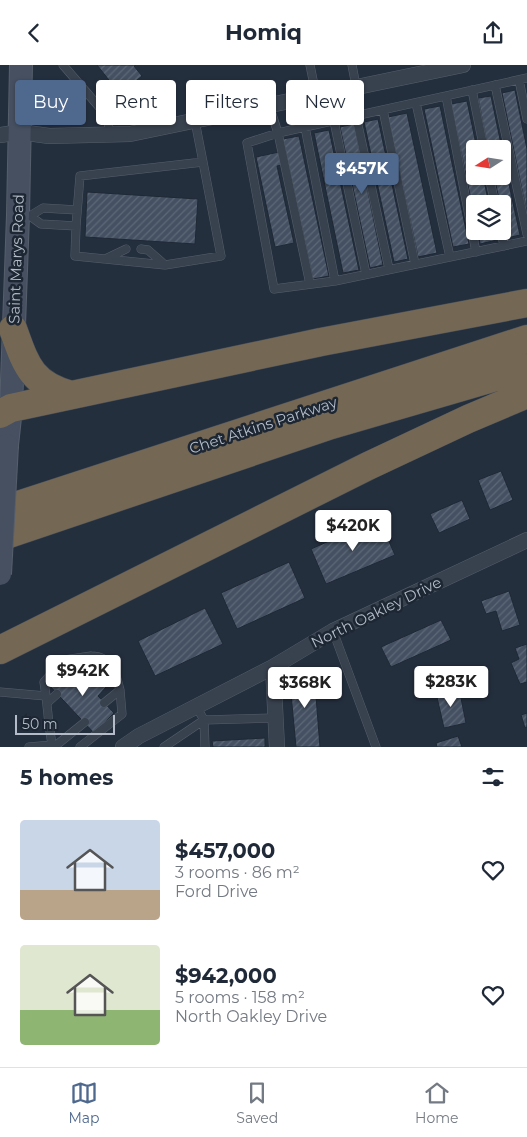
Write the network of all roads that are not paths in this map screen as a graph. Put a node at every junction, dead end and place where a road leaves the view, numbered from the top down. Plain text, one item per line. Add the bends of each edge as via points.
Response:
1 (21, 65) edge
2 (64, 65) edge
3 (310, 65) edge
4 (352, 65) edge
5 (463, 65) edge
6 (523, 79) edge
7 (313, 80) edge
8 (355, 80) edge
9 (364, 84) edge
10 (495, 85) junction
11 (472, 90) junction
12 (446, 96) junction
13 (96, 103) edge
14 (416, 103) junction
15 (383, 110) junction
16 (364, 114) edge
17 (527, 119) edge
18 (186, 123) edge
19 (108, 125) edge
20 (196, 125) edge
21 (275, 125) edge
22 (315, 125) edge
23 (335, 125) edge
24 (358, 125) edge
25 (306, 127) junction
26 (278, 133) junction
27 (10, 134) edge
28 (110, 135) junction
29 (482, 140) edge
30 (204, 162) junction
31 (77, 210) junction
32 (24, 215) junction
33 (76, 226) junction
34 (527, 234) edge
35 (503, 240) edge
36 (527, 241) edge
37 (504, 246) junction
38 (126, 249) dead end
39 (141, 249) dead end
40 (476, 251) junction
41 (450, 257) junction
42 (104, 259) junction
43 (415, 264) junction
44 (165, 265) junction
45 (390, 269) junction
46 (366, 274) junction
47 (335, 281) junction
48 (310, 284) junction
49 (527, 303) edge
50 (13, 329) junction
51 (527, 339) edge
52 (527, 368) edge
53 (527, 394) edge
54 (71, 395) junction
55 (5, 411) edge
56 (0, 511) edge
57 (0, 537) edge
58 (527, 540) edge
59 (0, 573) edge
60 (333, 631) junction
61 (0, 650) edge
62 (91, 657) junction
63 (273, 667) junction
64 (74, 676) dead end
65 (120, 690) junction
66 (0, 692) edge
67 (57, 693) dead end
68 (46, 699) junction
69 (104, 703) dead end
70 (196, 706) junction
71 (275, 718) junction
72 (204, 720) junction
73 (84, 722) dead end
74 (53, 746) edge
75 (30, 747) edge
76 (80, 747) edge
77 (122, 747) edge
78 (164, 747) edge
79 (205, 747) edge
80 (276, 747) edge
81 (376, 747) edge

1 - 27 street, Saint Marys Road
2 - 13 lane
3 - 7 lane
4 - 8 lane
5 - 9 street
6 - 10 lane
6 - 17 lane
10 - 11 lane
10 - 34 lane
11 - 12 lane
11 - 29 lane
12 - 14 lane
12 - 40 lane
14 - 15 lane
14 - 41 lane
15 - 16 lane
15 - 43 lane
18 - 28 street
19 - 28 lane
20 - 30 lane
21 - 26 lane
22 - 25 lane
23 - 46 lane
24 - 45 lane
25 - 26 lane
25 - 47 lane
26 - 48 lane
26 - 48 lane via 247,143 274,289
27 - 28 street
27 - 32 street, Saint Marys Road
30 - 31 lane via 80,176
30 - 44 lane via 221,256
31 - 32 lane via 43,208
31 - 33 lane
32 - 33 lane via 41,224
32 - 50 street, Saint Marys Road via 11,282
33 - 42 lane via 76,256
35 - 37 lane
36 - 37 lane
37 - 40 lane
38 - 42 lane
39 - 44 lane via 148,250
40 - 41 lane
41 - 43 lane
42 - 44 lane
43 - 45 lane
45 - 46 lane
46 - 47 lane
47 - 48 lane
49 - 54 highway via 320,342
50 - 54 highway via 32,371 43,383
50 - 55 street, Saint Marys Road
51 - 56 highway, Chet Atkins Parkway
52 - 57 highway, Chet Atkins Parkway via 331,425
53 - 61 highway via 368,466
54 - 55 highway
55 - 59 street, Saint Marys Road, bridge via 7,445
58 - 60 street, North Oakley Drive
60 - 63 street, North Oakley Drive
60 - 81 lane
62 - 64 lane
62 - 65 lane via 105,659 116,675
62 - 68 lane via 64,660 44,682
63 - 70 street, North Oakley Drive
63 - 71 street
65 - 69 lane
65 - 76 lane via 122,714
66 - 68 lane
67 - 68 lane
68 - 74 lane
70 - 72 lane
70 - 77 street, North Oakley Drive
71 - 72 lane
71 - 80 street
72 - 78 lane
72 - 79 lane
73 - 74 lane
74 - 75 lane

